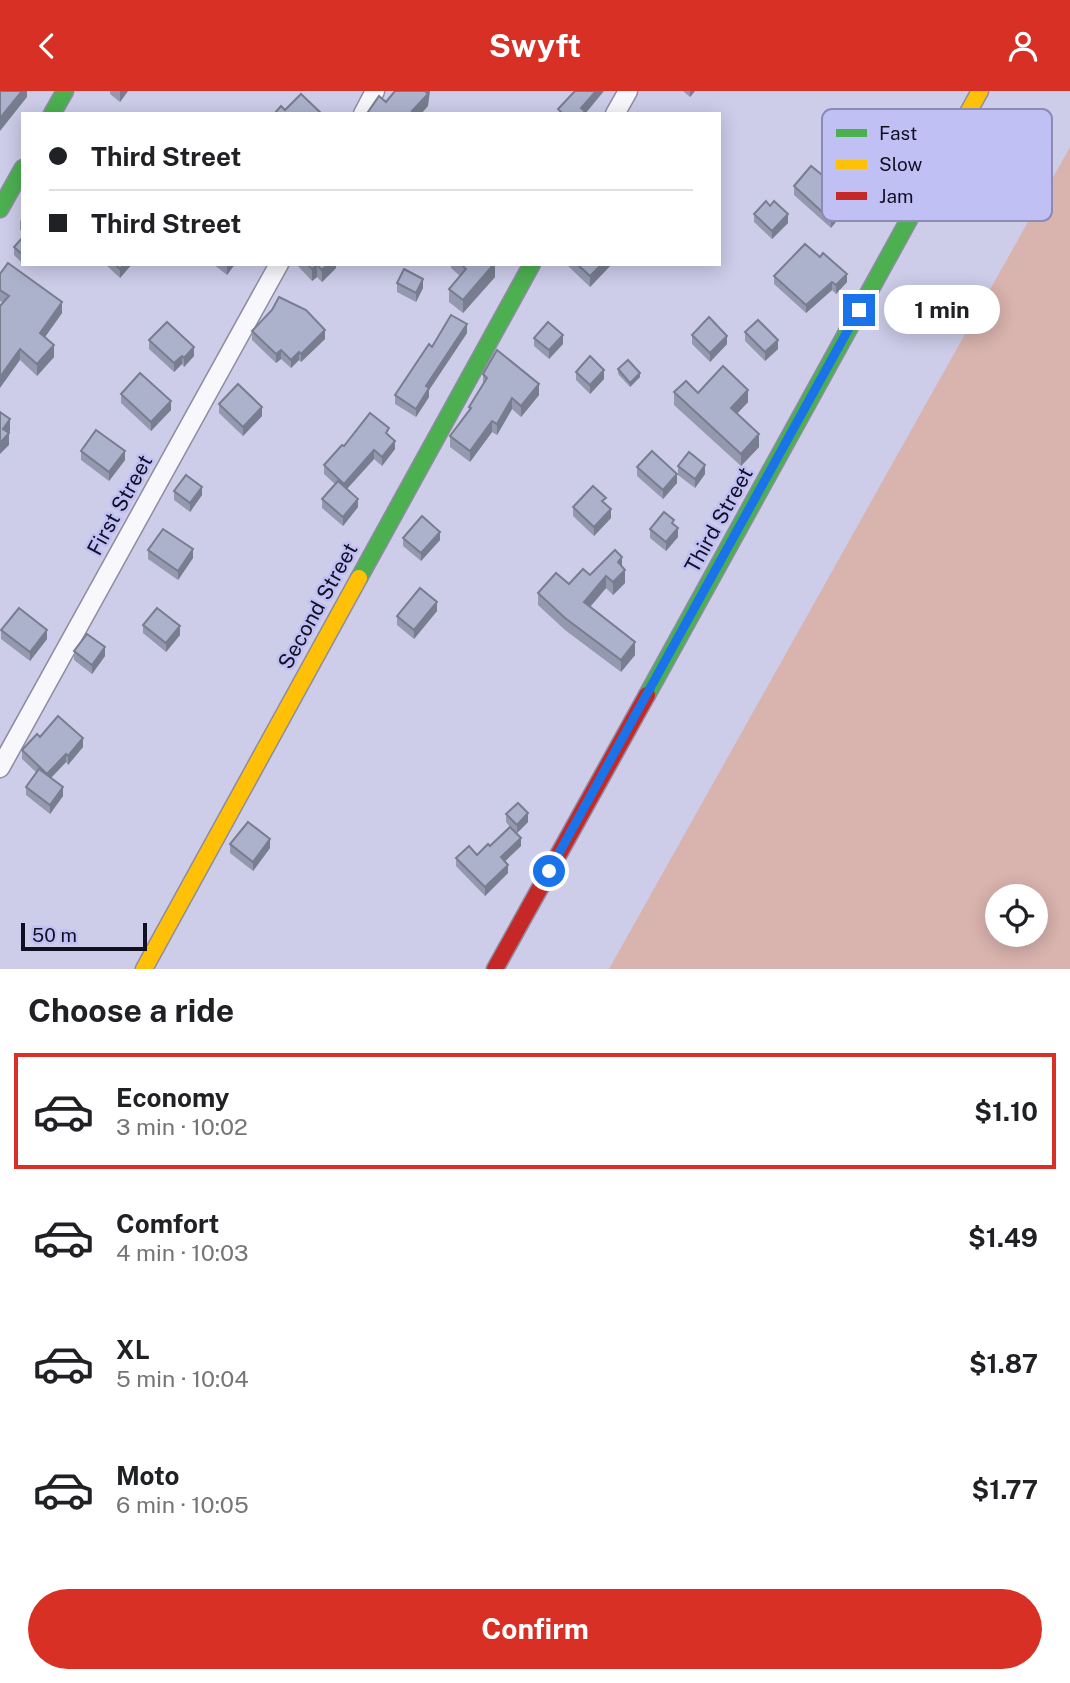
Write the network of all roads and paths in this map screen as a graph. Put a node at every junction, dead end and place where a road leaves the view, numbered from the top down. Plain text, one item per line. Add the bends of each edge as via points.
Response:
1 (65, 91) edge
2 (375, 91) edge
3 (628, 91) edge
4 (980, 91) edge
5 (970, 109) edge
6 (53, 112) edge
7 (364, 112) edge
8 (616, 112) edge
9 (21, 172) edge
10 (0, 209) edge
11 (908, 221) edge
12 (278, 266) edge
13 (531, 266) edge
14 (0, 768) edge
15 (144, 969) edge
16 (495, 969) edge

1 - 6 street
2 - 7 street
3 - 8 street
4 - 5 street, Third Street
9 - 10 street
11 - 16 street, Third Street
12 - 14 street, First Street
13 - 15 street, Second Street

